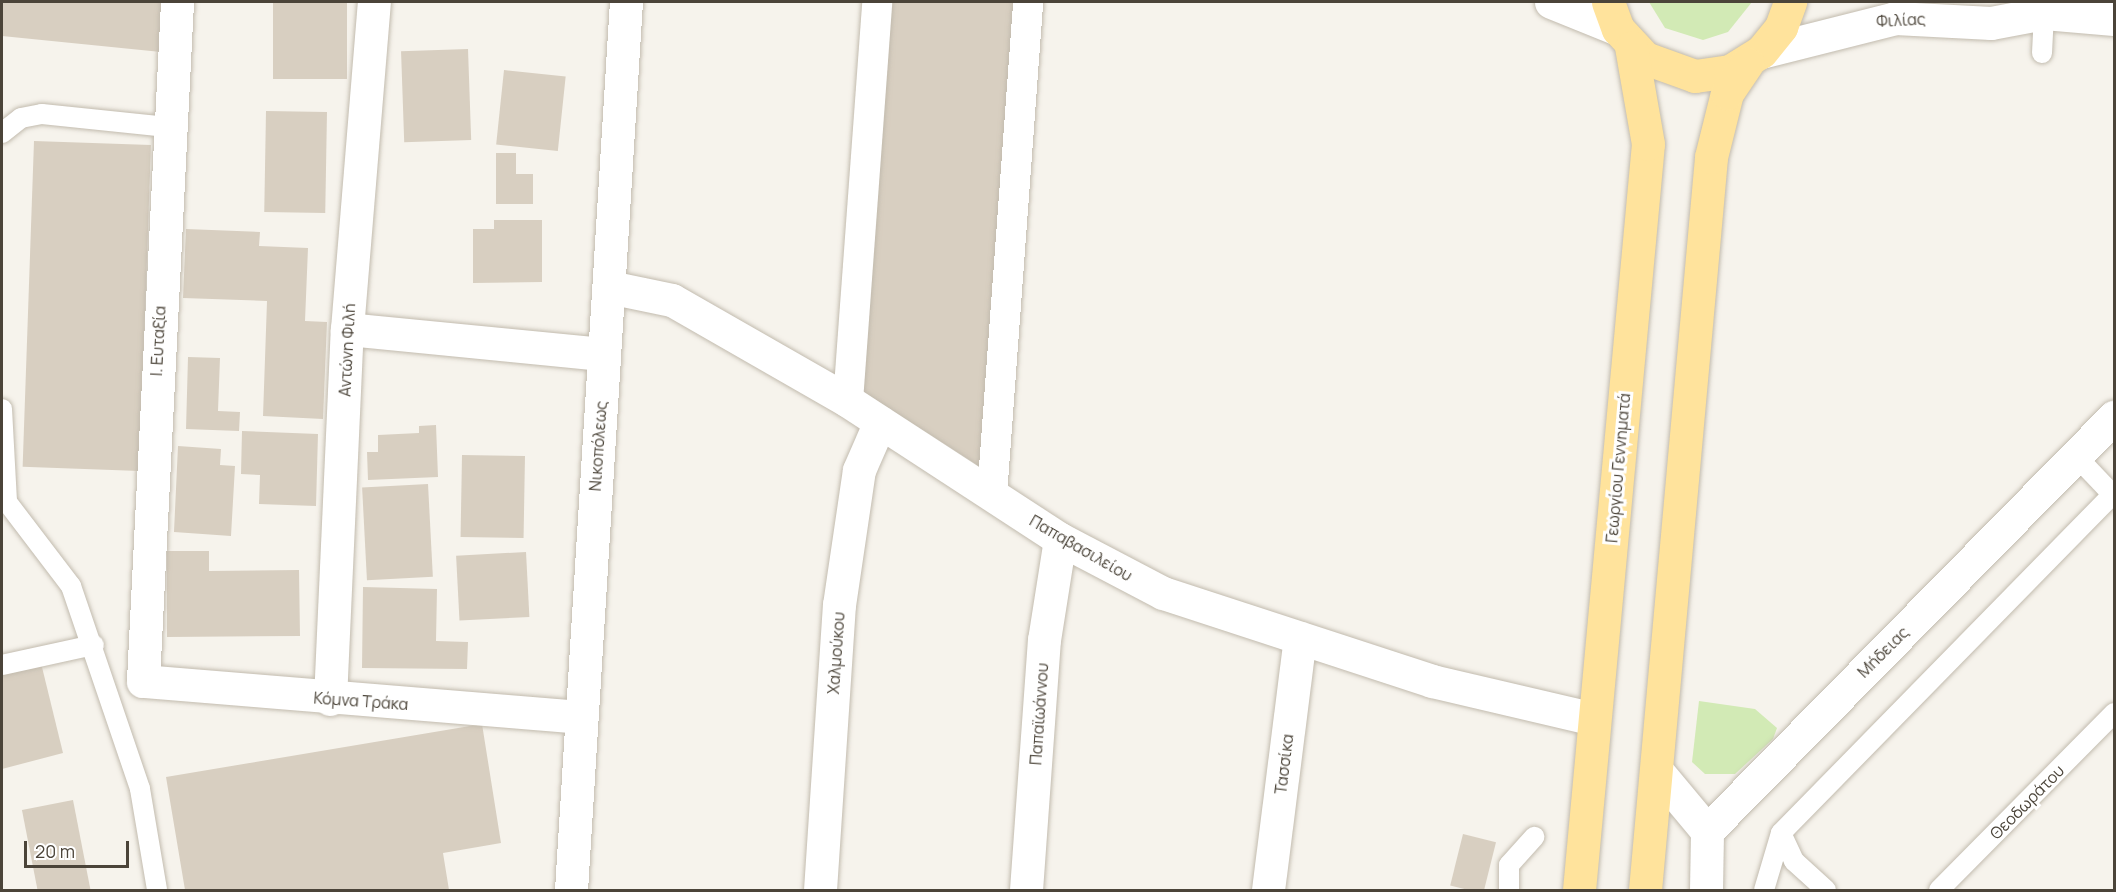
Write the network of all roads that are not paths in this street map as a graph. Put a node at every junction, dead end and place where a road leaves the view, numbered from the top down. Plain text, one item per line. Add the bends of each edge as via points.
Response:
1 (177, 2) edge
2 (374, 2) edge
3 (626, 2) edge
4 (878, 2) edge
5 (1028, 2) edge
6 (1551, 2) edge
7 (1790, 2) edge
8 (2033, 7) edge
9 (2115, 19) edge
10 (1619, 26) edge
11 (2042, 53) dead end
12 (1754, 57) junction
13 (167, 127) junction
14 (2, 133) edge
15 (609, 287) junction
16 (347, 329) junction
17 (604, 354) junction
18 (848, 401) junction
19 (2, 409) edge
20 (2115, 417) edge
21 (880, 422) junction
22 (2076, 456) junction
23 (2114, 494) edge
24 (992, 495) junction
25 (1060, 539) junction
26 (1300, 638) junction
27 (94, 645) junction
28 (2, 665) edge
29 (143, 681) joint
30 (330, 699) junction
31 (2115, 713) edge
32 (579, 717) junction
33 (1594, 719) junction
34 (1657, 771) junction
35 (1707, 831) junction
36 (1781, 833) junction
37 (1534, 837) dead end
38 (157, 891) edge
39 (571, 891) edge
40 (820, 891) edge
41 (1026, 891) edge
42 (1268, 891) edge
43 (1509, 891) edge
44 (1579, 891) edge
45 (1645, 891) edge
46 (1706, 891) edge
47 (1764, 891) edge
48 (1826, 891) edge
49 (1939, 891) edge

1 - 13 street, Ι. Ευταξία
2 - 16 street, Αντώνη Φιλή
3 - 15 street, Νικοπόλεως
4 - 18 street
5 - 24 street
6 - 10 street
7 - 12 main road via 1781,27
8 - 9 street, Φιλίας
8 - 11 lane
8 - 12 street, Φιλίας via 1991,23 1895,18 1861,23
10 - 12 main road via 1660,68 1686,75 1713,75
10 - 33 main road, Γεωργίου Γεννηματά via 1648,144
12 - 34 main road via 1727,93 1711,157
13 - 14 lane via 42,114 21,118
13 - 29 street, Ι. Ευταξία
15 - 17 street, Νικοπόλεως
15 - 18 street, Παπαβασιλείου via 672,300
16 - 17 street
16 - 30 street, Αντώνη Φιλή
17 - 32 street, Νικοπόλεως
18 - 21 street, Παπαβασιλείου
19 - 27 lane via 7,502 71,586
20 - 22 street, Μήδειας
21 - 24 street, Παπαβασιλείου
21 - 40 street, Χαλμούκου via 859,470 839,605
22 - 23 lane
22 - 35 street, Μήδειας
23 - 36 lane
24 - 25 street, Παπαβασιλείου
25 - 26 street, Παπαβασιλείου via 1163,593
25 - 41 street, Παπαϊωάννου via 1044,640
26 - 33 street, Παπαβασιλείου via 1462,690
26 - 42 street, Τασσίκα
27 - 28 lane
27 - 38 lane via 140,789
29 - 30 street, Κόμνα Τράκα
30 - 32 street, Κόμνα Τράκα
31 - 49 lane, Θεοδωράτου
32 - 39 street, Νικοπόλεως
33 - 44 main road, Γεωργίου Γεννηματά
34 - 35 street
34 - 45 main road
35 - 46 street
36 - 47 lane
36 - 48 lane via 1794,861
37 - 43 lane via 1509,865

